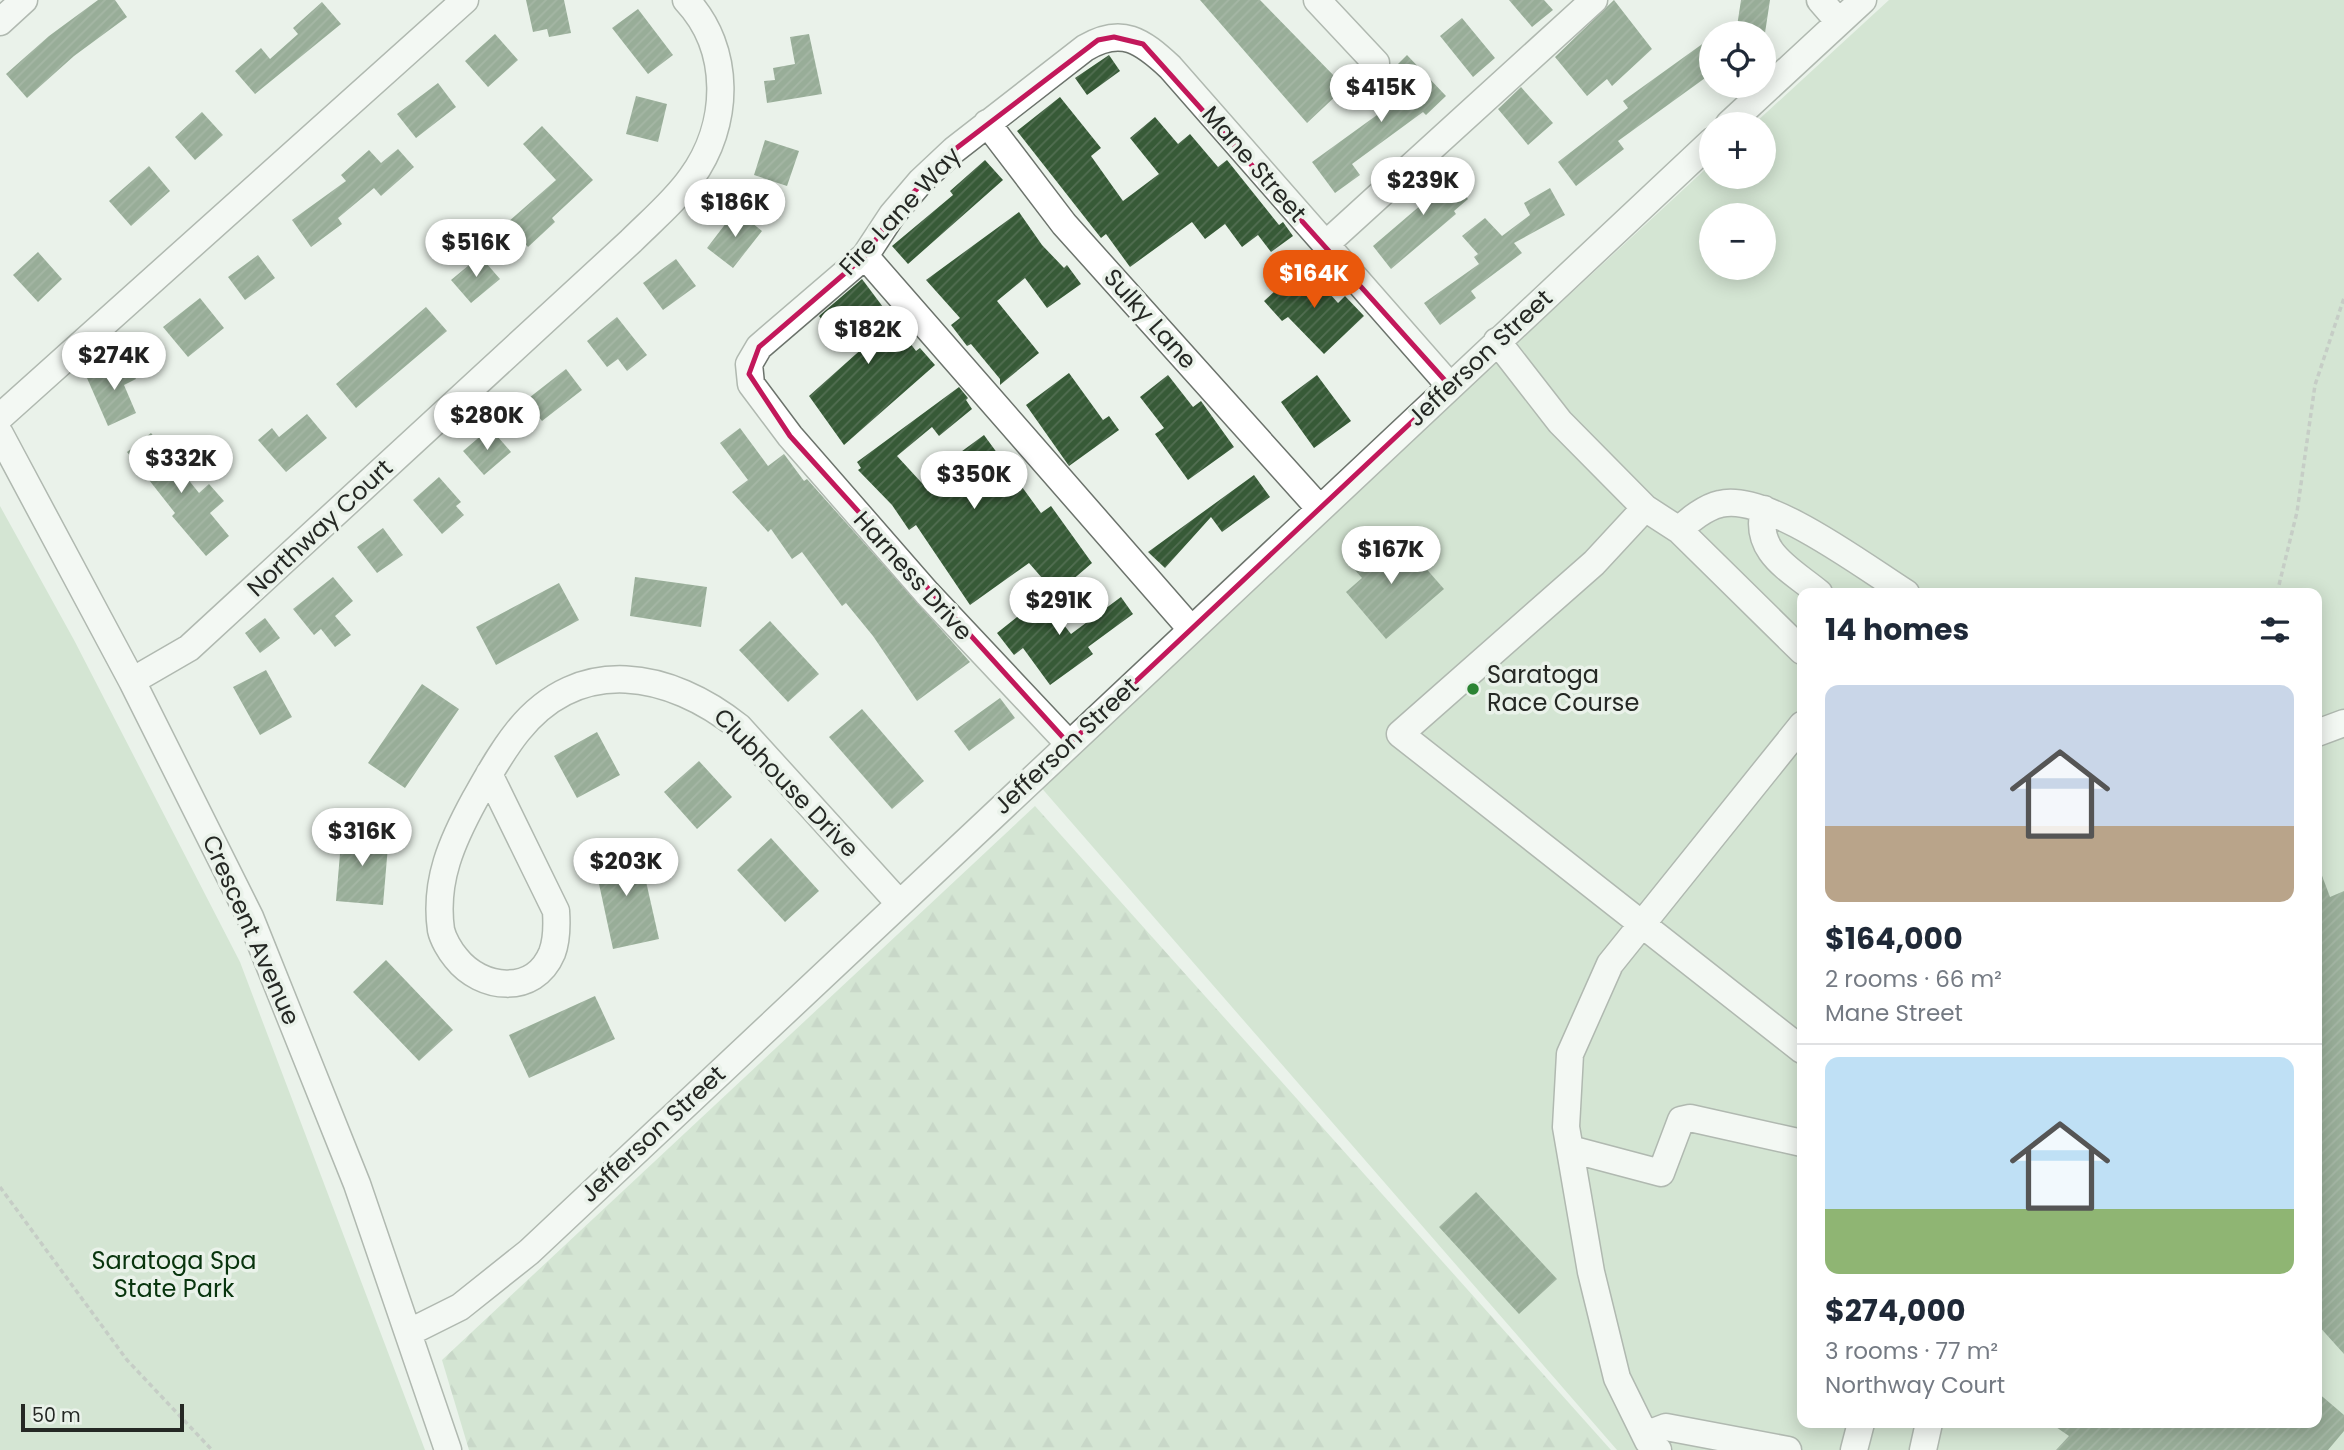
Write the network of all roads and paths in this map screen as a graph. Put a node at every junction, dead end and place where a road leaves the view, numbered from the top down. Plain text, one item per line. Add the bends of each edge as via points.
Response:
1 (24, 0) edge
2 (465, 0) edge
3 (686, 0) edge
4 (1317, 0) edge
5 (1594, 0) edge
6 (1820, 0) edge
7 (1863, 0) edge
8 (0, 22) edge
9 (1839, 22) junction
10 (1376, 63) dead end
11 (1170, 67) joint
12 (1743, 112) edge
13 (987, 123) junction
14 (1699, 153) edge
15 (1325, 244) junction
16 (865, 256) junction
17 (2344, 298) edge
18 (1497, 341) junction
19 (1450, 386) junction
20 (0, 417) edge
21 (0, 434) edge
22 (790, 436) joint
23 (1645, 508) junction
24 (1320, 509) junction
25 (1764, 509) junction
26 (1679, 530) junction
27 (1813, 588) edge
28 (1898, 588) edge
29 (2278, 588) edge
30 (1191, 629) junction
31 (1797, 646) edge
32 (132, 681) junction
33 (2344, 723) edge
34 (1797, 731) edge
35 (2322, 731) edge
36 (1069, 744) junction
37 (489, 774) junction
38 (898, 903) junction
39 (1641, 924) junction
40 (1797, 1046) edge
41 (1797, 1142) edge
42 (1571, 1152) junction
43 (0, 1187) edge
44 (408, 1333) junction
45 (1860, 1428) edge
46 (1928, 1428) edge
47 (1652, 1443) edge
48 (212, 1450) edge
49 (448, 1450) edge
50 (1788, 1450) edge
51 (1854, 1450) edge
52 (1923, 1450) edge

1 - 8 street
2 - 20 street
3 - 32 street, Northway Court via 699,15 720,62 722,94 706,153 691,179 631,241 189,648
4 - 10 street
5 - 15 street
6 - 9 street
7 - 9 street
9 - 12 street
11 - 13 street, Fire Lane Way via 1129,38 1098,40
11 - 15 street, Mane Street
13 - 16 street, Fire Lane Way via 921,181
13 - 24 street, Sulky Lane via 1064,223
14 - 18 street, Jefferson Street
15 - 19 street, Mane Street
16 - 22 street, Fire Lane Way via 752,355 751,384
16 - 30 street
17 - 29 path via 2315,384 2297,512
18 - 19 street, Jefferson Street
18 - 23 street via 1560,422
19 - 24 street, Jefferson Street
21 - 32 street, Crescent Avenue
22 - 36 street, Harness Drive via 927,593
23 - 26 street
23 - 39 street via 1594,564 1401,734
24 - 30 street, Jefferson Street
25 - 26 street via 1742,503 1719,504
25 - 27 street via 1762,540 1769,552
25 - 28 street
26 - 31 street
30 - 36 street, Jefferson Street
32 - 44 street, Crescent Avenue via 250,917 357,1184
33 - 35 street
34 - 39 street
36 - 38 street, Jefferson Street
37 - 37 street, Clubhouse Drive via 454,837 442,873 441,932 467,972 488,983 512,984 534,974 551,956 556,911
37 - 38 street, Clubhouse Drive via 519,730 559,695 591,682 627,678 655,682 710,704 739,727
38 - 44 street, Jefferson Street via 495,1282 460,1307
39 - 40 street
39 - 42 street via 1610,964 1570,1054 1566,1126
41 - 42 street via 1690,1118 1675,1128 1661,1173
42 - 47 street via 1591,1272 1616,1378
43 - 48 path via 127,1360
44 - 49 street, Crescent Avenue
45 - 51 street
46 - 52 street
47 - 50 street via 1666,1427

